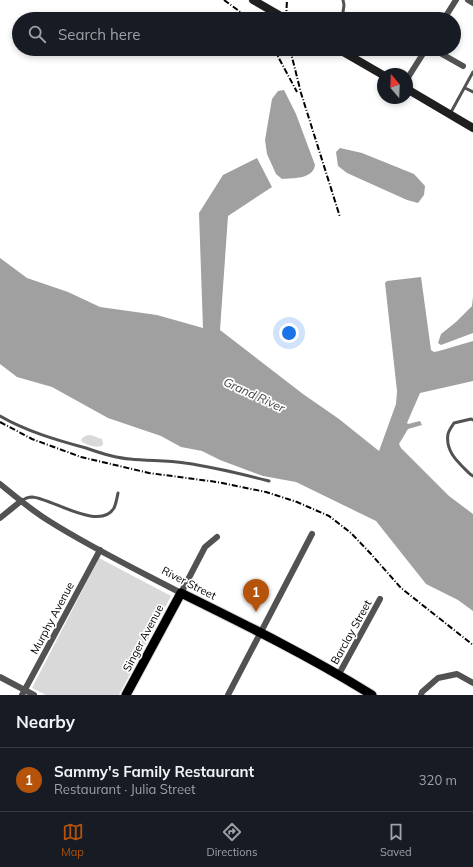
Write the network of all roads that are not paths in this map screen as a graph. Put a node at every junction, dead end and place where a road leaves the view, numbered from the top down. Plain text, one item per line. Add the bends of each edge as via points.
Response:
1 (253, 0) edge
2 (343, 0) edge
3 (447, 0) edge
4 (468, 0) edge
5 (455, 2) edge
6 (473, 3) edge
7 (274, 12) edge
8 (343, 12) edge
9 (449, 12) edge
10 (350, 56) edge
11 (422, 56) edge
12 (445, 56) edge
13 (463, 66) dead end
14 (413, 70) edge
15 (377, 72) edge
16 (473, 72) edge
17 (465, 88) junction
18 (413, 92) edge
19 (473, 92) edge
20 (450, 114) junction
21 (473, 128) edge
22 (0, 416) edge
23 (473, 420) edge
24 (473, 476) edge
25 (269, 481) dead end
26 (0, 484) edge
27 (118, 493) dead end
28 (21, 501) junction
29 (0, 518) edge
30 (312, 534) dead end
31 (217, 537) dead end
32 (100, 550) junction
33 (181, 593) junction
34 (380, 599) dead end
35 (261, 633) junction
36 (339, 674) junction
37 (0, 677) edge
38 (473, 683) edge
39 (23, 692) edge
40 (34, 695) edge
41 (126, 695) edge
42 (228, 695) edge
43 (372, 695) edge
44 (421, 695) edge

1 - 7 street
2 - 8 lane
3 - 5 street
4 - 6 street
5 - 9 street
10 - 15 street
11 - 14 street
12 - 13 street
16 - 17 lane
17 - 19 lane
17 - 20 lane
18 - 20 street
20 - 21 street
22 - 25 lane via 66,443 112,456 186,463
23 - 24 lane via 454,423 448,433 452,455
26 - 28 street, River Street
27 - 28 lane via 111,512 97,517 38,498
28 - 29 street
28 - 32 street, River Street via 48,521
30 - 35 street
31 - 33 street via 205,547
32 - 33 street, River Street
32 - 39 street, Murphy Avenue
33 - 35 main road, River Street
33 - 41 main road, Singer Avenue
34 - 36 street, Barclay Street
35 - 36 main road, River Street
35 - 42 street
36 - 43 main road, River Street
37 - 39 street
38 - 44 street via 457,674 438,678
39 - 40 street

